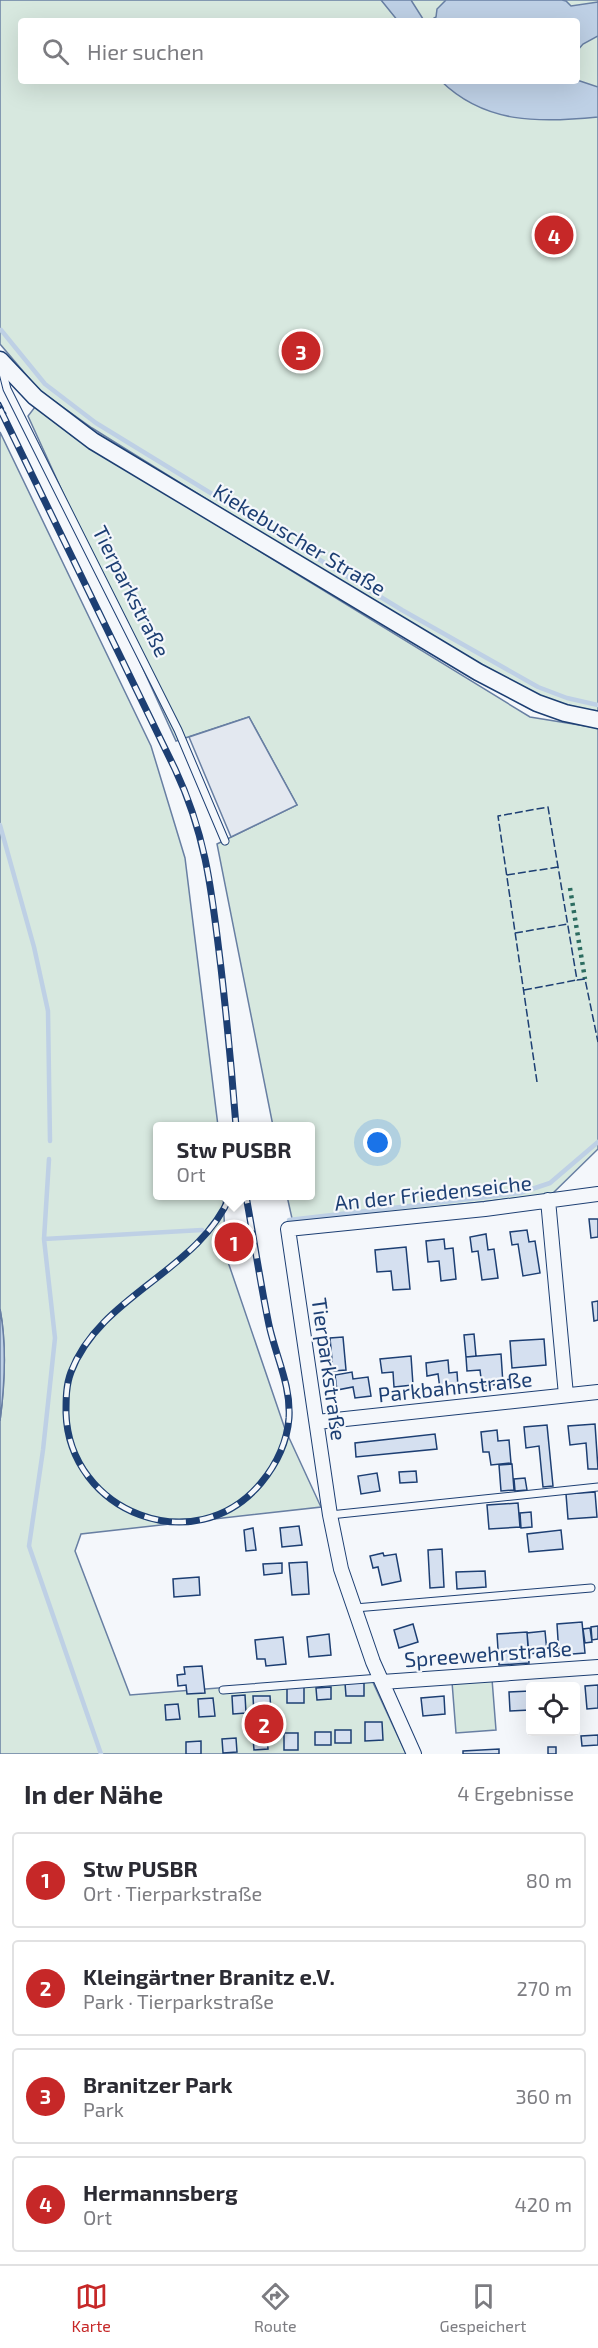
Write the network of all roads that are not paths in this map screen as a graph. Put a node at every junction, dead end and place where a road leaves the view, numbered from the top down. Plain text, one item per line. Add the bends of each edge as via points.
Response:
1 (0, 361) edge
2 (598, 720) edge
3 (225, 841) dead end
4 (598, 1194) edge
5 (548, 1200) junction
6 (288, 1229) joint
7 (598, 1392) edge
8 (566, 1395) junction
9 (317, 1422) junction
10 (598, 1488) edge
11 (330, 1515) junction
12 (591, 1588) dead end
13 (355, 1608) junction
14 (598, 1666) edge
15 (381, 1680) junction
16 (223, 1690) dead end
17 (414, 1754) edge

1 - 2 street, Kiekebuscher Straße via 35,397 93,441 478,672 537,703
1 - 3 lane, Tierparkstraße via 7,389 178,730
4 - 5 street, An der Friedenseiche
5 - 6 street, An der Friedenseiche
5 - 8 street, An der Friedenseiche
6 - 9 street, Tierparkstraße
7 - 8 street, Parkbahnstraße
8 - 9 street, Parkbahnstraße
9 - 11 street, Tierparkstraße
10 - 11 lane
11 - 13 street, Tierparkstraße via 341,1569
12 - 13 lane
13 - 15 street, Tierparkstraße
14 - 15 street, Spreewehrstraße
15 - 16 lane
15 - 17 street, Tierparkstraße

